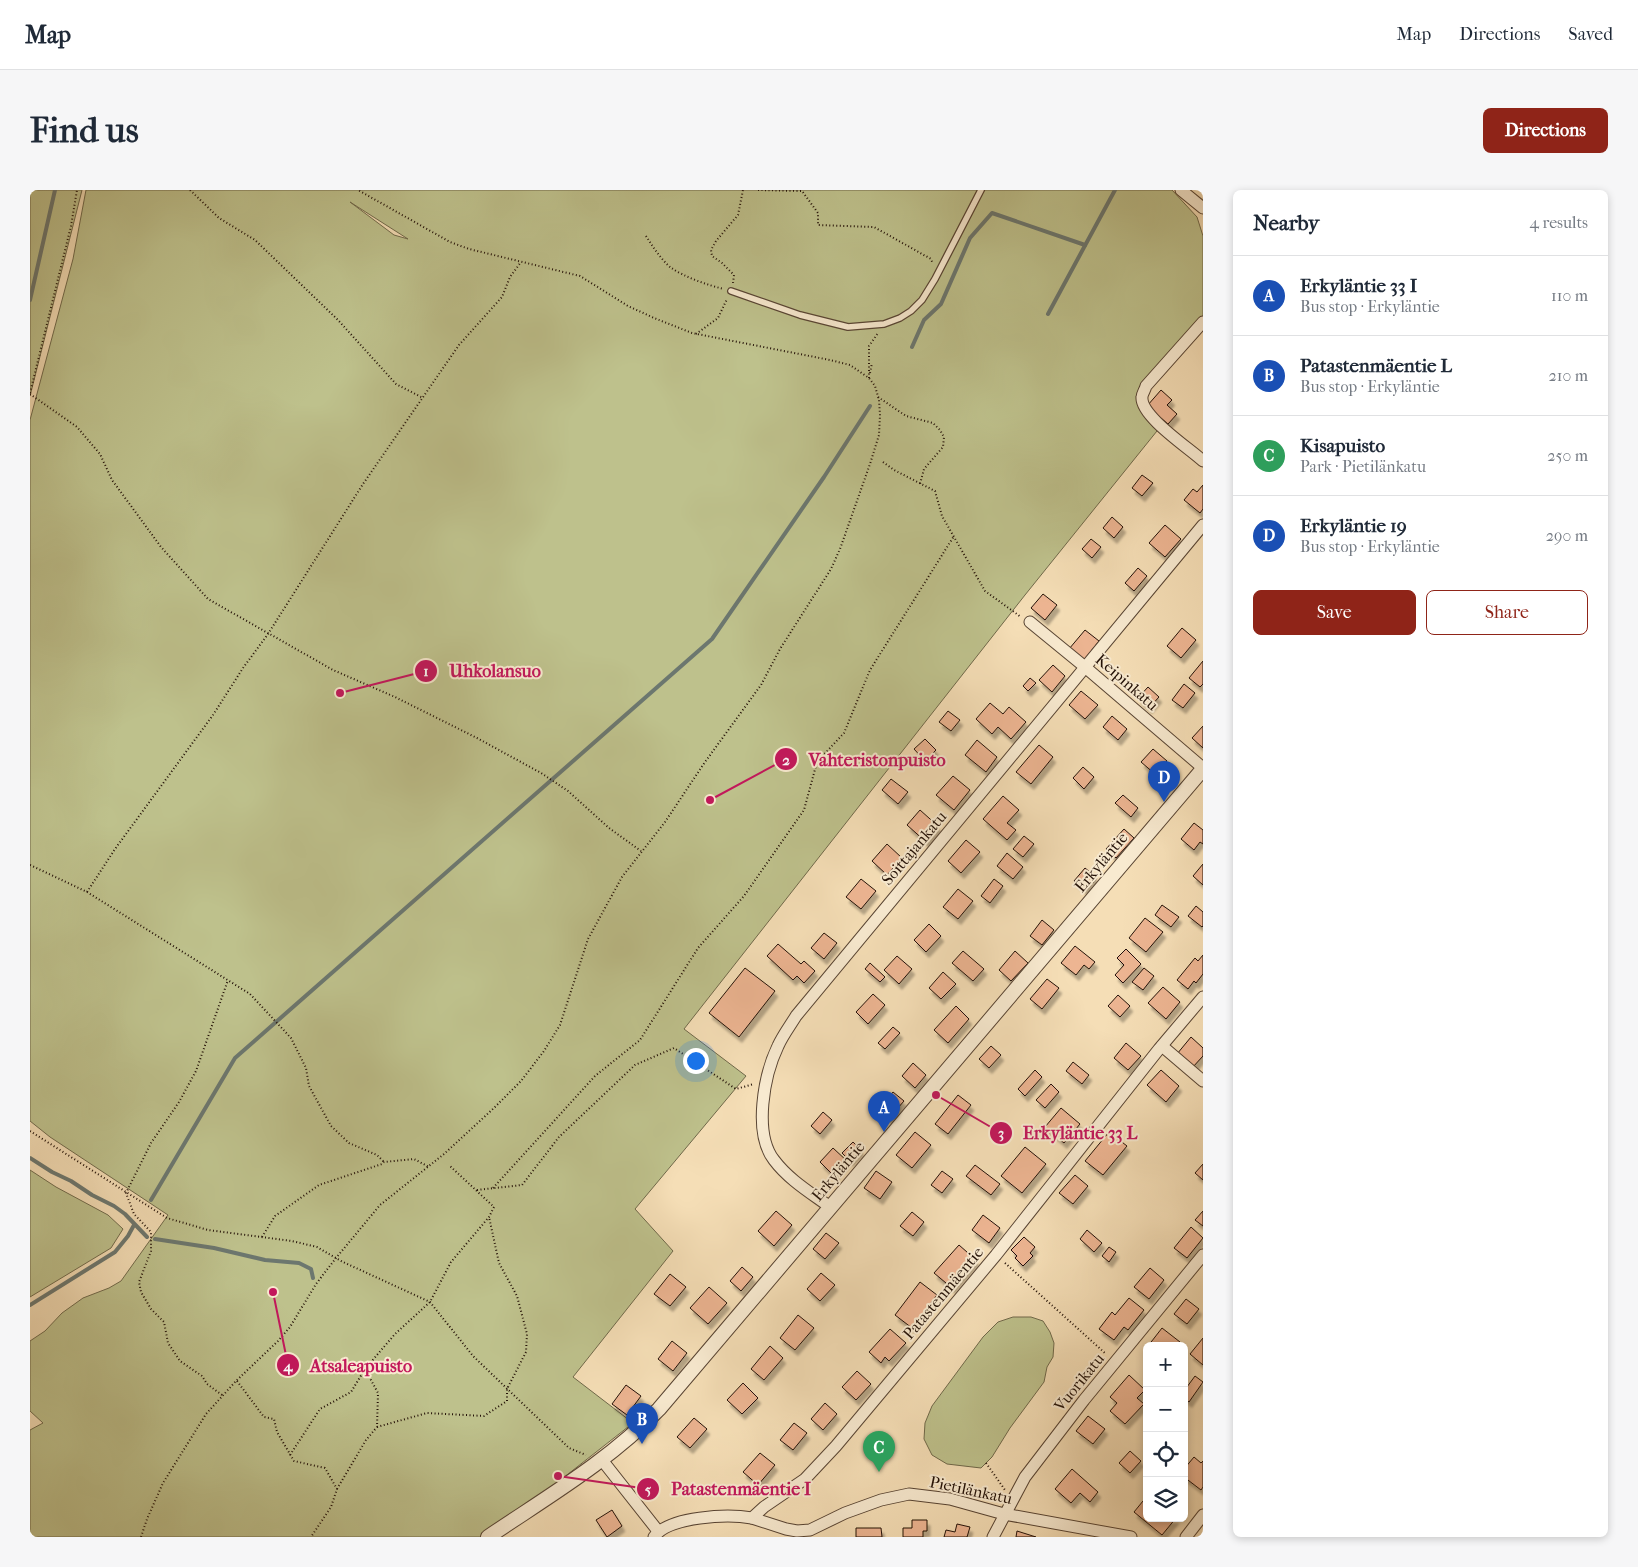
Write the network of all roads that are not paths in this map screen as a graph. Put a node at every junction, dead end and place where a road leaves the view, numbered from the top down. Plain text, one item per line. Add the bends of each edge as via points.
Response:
1 (981, 190) edge
2 (1181, 190) edge
3 (1203, 208) edge
4 (731, 291) road end
5 (1203, 322) edge
6 (1203, 461) edge
7 (1203, 525) edge
8 (1030, 622) road end
9 (1085, 667) junction
10 (1203, 768) edge
11 (1203, 998) edge
12 (1162, 1046) junction
13 (1203, 1081) edge
14 (830, 1207) junction
15 (1203, 1255) edge
16 (602, 1460) junction
17 (1004, 1514) junction
18 (1203, 1515) edge
19 (752, 1518) junction
20 (656, 1534) edge
21 (488, 1537) edge
22 (993, 1537) edge
23 (1131, 1537) edge
24 (1186, 1537) edge

1 - 4 lane via 922,300 900,318 884,324 848,327 800,315
2 - 3 street
5 - 6 street via 1146,386 1142,398 1150,417
7 - 9 street, Soittajankatu
8 - 9 street, Keipinkatu
9 - 10 street, Keipinkatu
9 - 14 street, Soittajankatu via 796,1016 778,1045 767,1073 762,1129 765,1144 782,1170
10 - 14 street, Erkyläntie
11 - 12 street, Patastenmäentie
12 - 13 street
12 - 19 street, Patastenmäentie via 996,1255 836,1446 805,1479 764,1506
14 - 16 street, Erkyläntie via 659,1409
15 - 17 street, Vuorikatu via 1084,1400 1025,1478
16 - 20 street
16 - 21 street, Erkyläntie
17 - 19 street, Pietilänkatu via 950,1499 909,1494 881,1500 810,1530 786,1530
17 - 22 street, Vuorikatu
17 - 23 street, Pietilänkatu
18 - 24 street
19 - 20 street via 735,1515 682,1521

